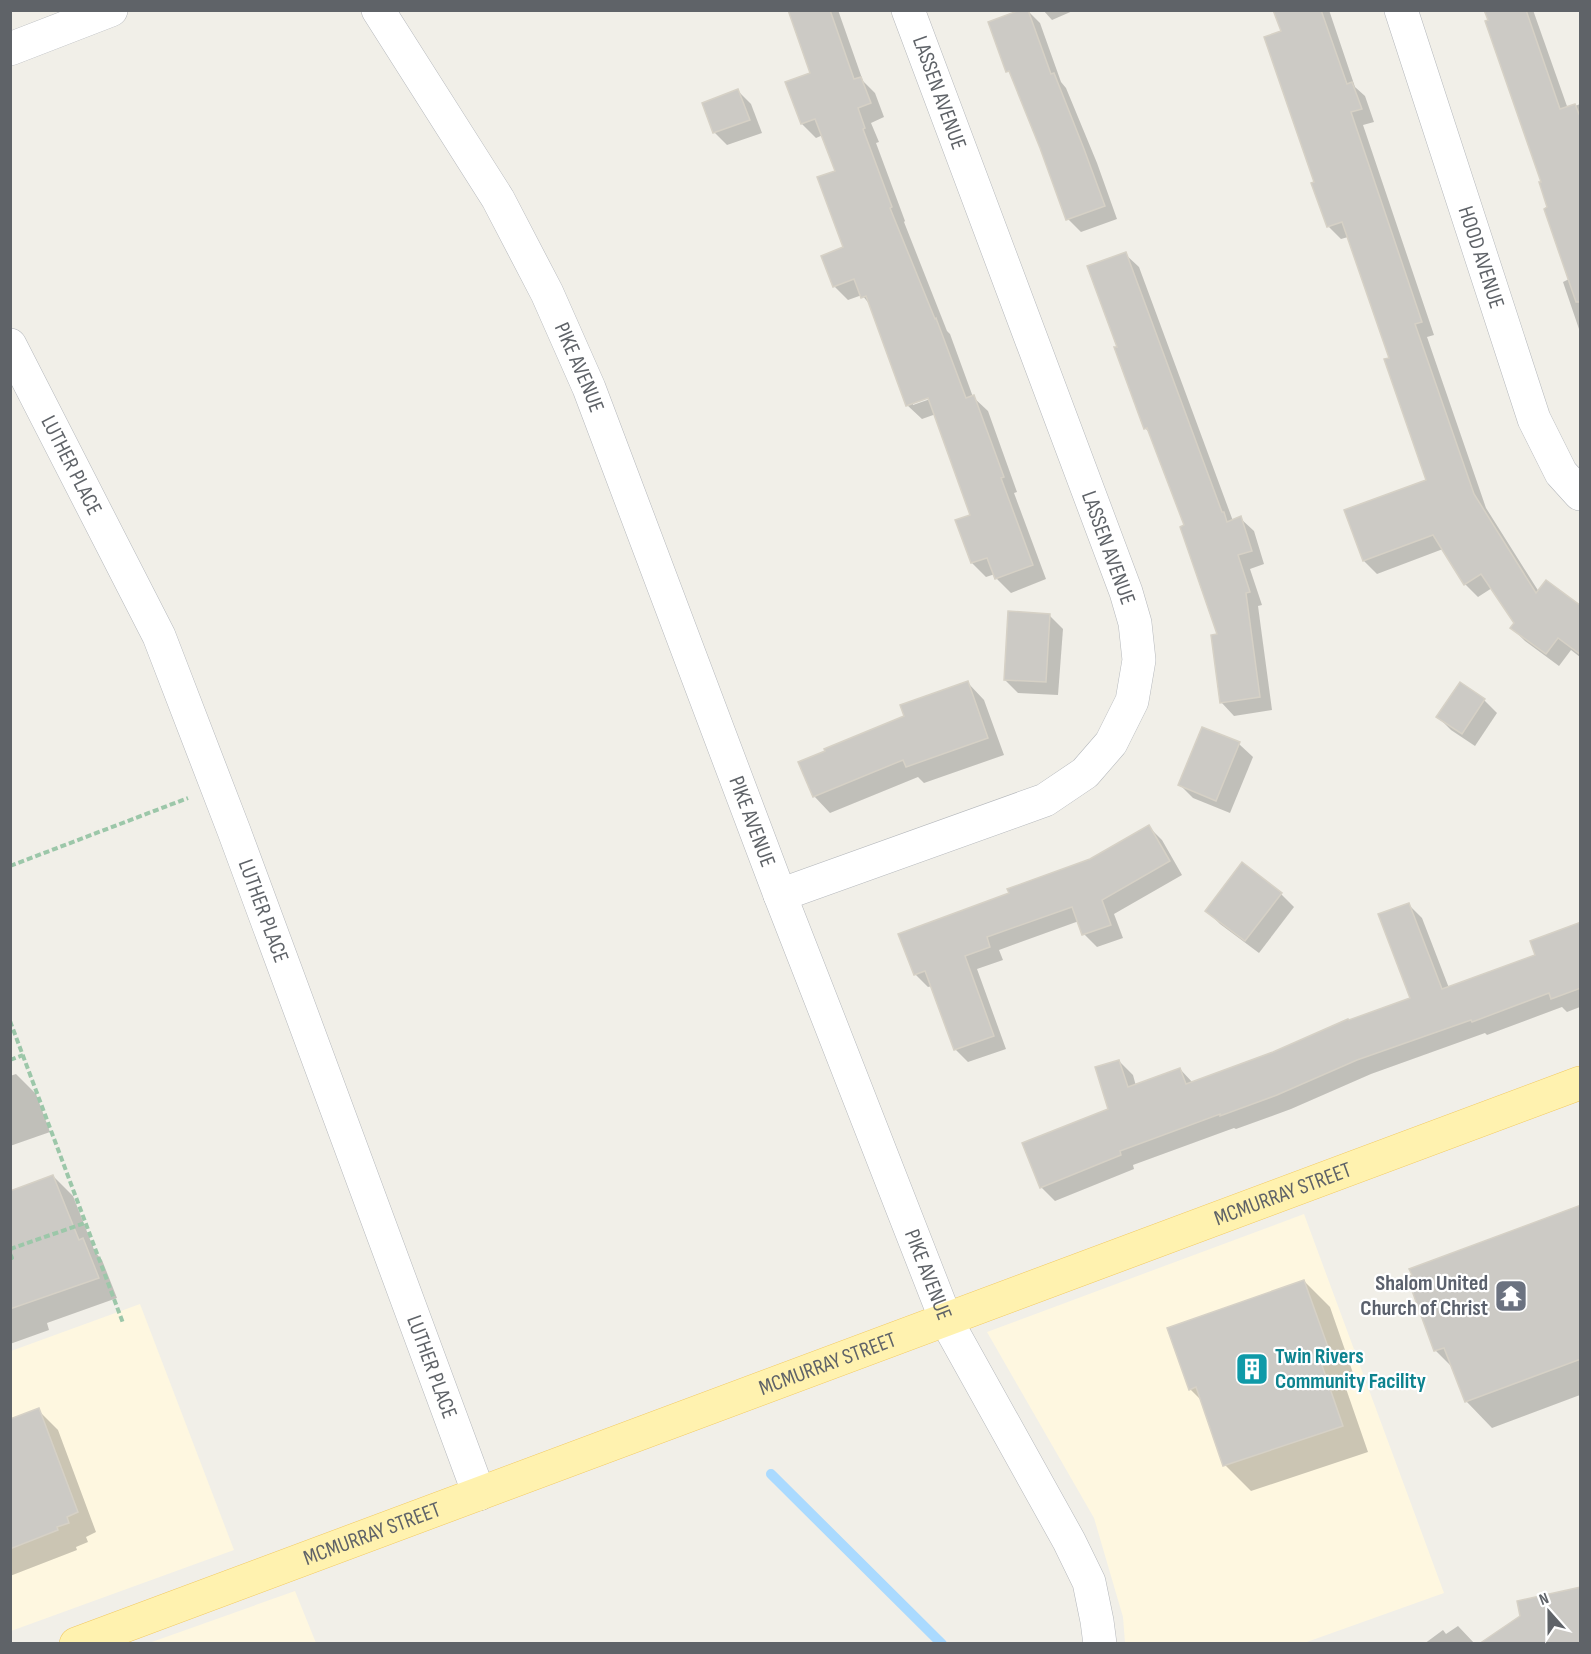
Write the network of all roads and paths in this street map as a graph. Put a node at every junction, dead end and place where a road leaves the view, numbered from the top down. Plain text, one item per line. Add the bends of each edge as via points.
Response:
1 (111, 10) edge
2 (378, 10) edge
3 (908, 10) edge
4 (1401, 10) edge
5 (10, 49) edge
6 (10, 345) edge
7 (1581, 494) edge
8 (188, 798) dead end
9 (10, 866) edge
10 (780, 895) junction
11 (10, 1021) edge
12 (23, 1055) junction
13 (10, 1060) edge
14 (1581, 1083) edge
15 (85, 1222) junction
16 (10, 1250) edge
17 (946, 1320) junction
18 (123, 1323) dead end
19 (479, 1494) junction
20 (76, 1644) edge
21 (1100, 1644) edge

1 - 5 street
2 - 10 street, PIKE AVENUE via 498,199 547,293 589,388
3 - 10 street, LASSEN AVENUE via 1126,592 1135,623 1139,660 1132,701 1111,742 1085,773 1045,800
4 - 7 street, HOOD AVENUE via 1534,419 1561,473
6 - 19 street, LUTHER PLACE via 159,636
8 - 9 path
10 - 17 street, PIKE AVENUE
11 - 12 path
12 - 13 path
12 - 15 path
14 - 17 main road, MCMURRAY STREET
15 - 16 path
15 - 18 path
17 - 19 main road, MCMURRAY STREET
17 - 21 street, PIKE AVENUE via 1089,1582
19 - 20 main road, MCMURRAY STREET

